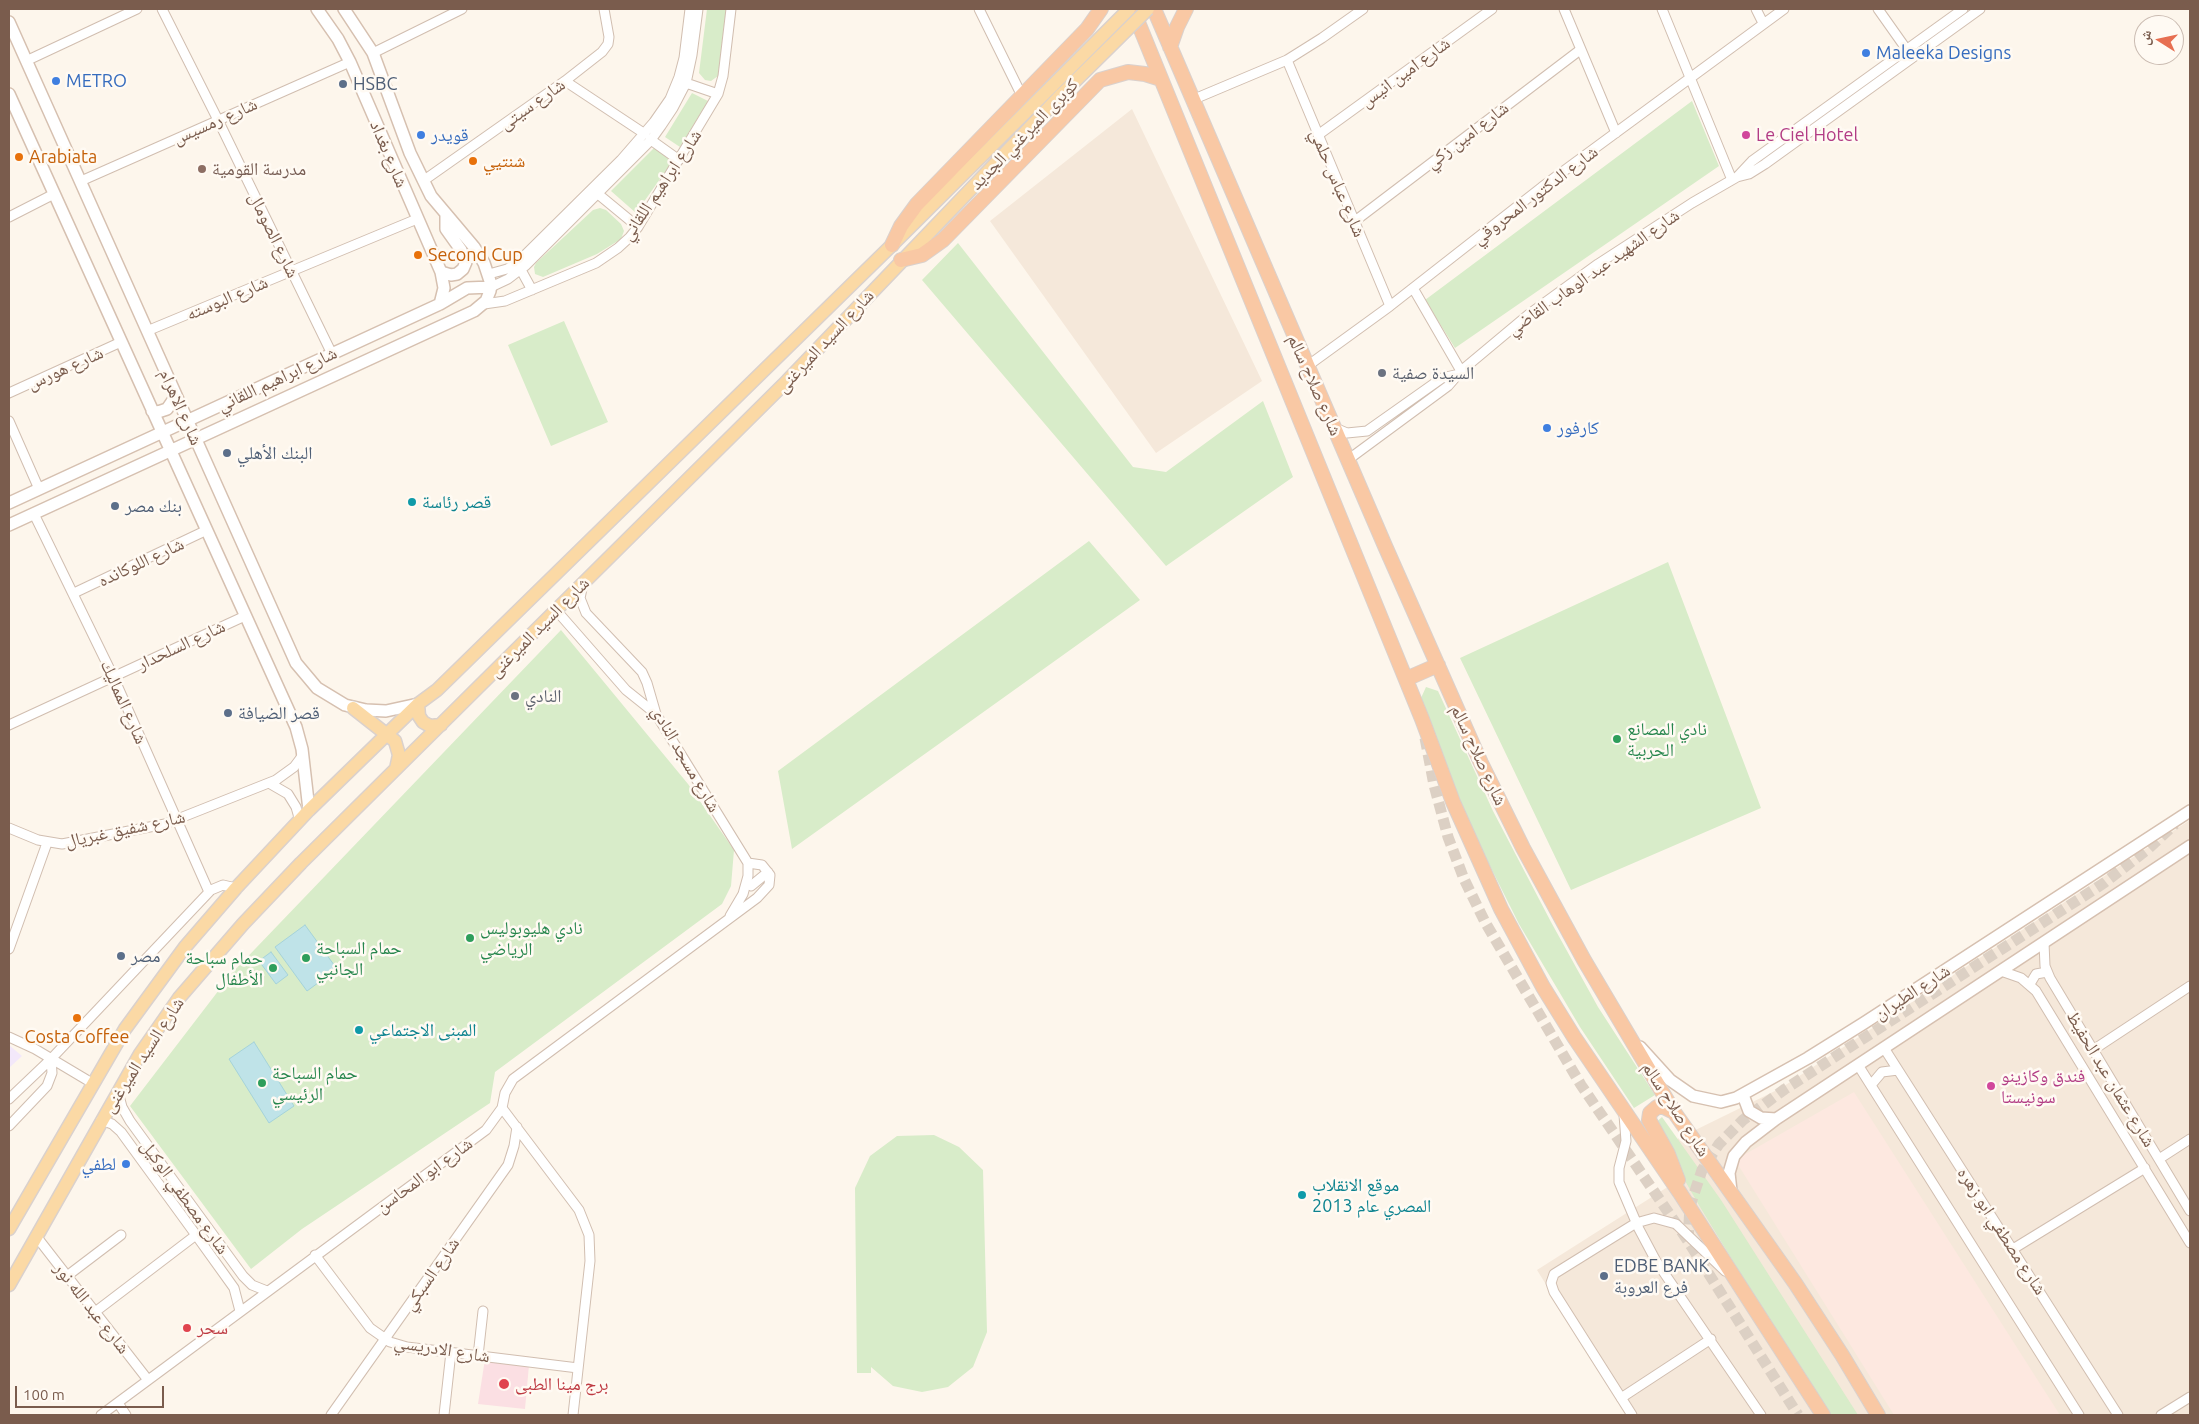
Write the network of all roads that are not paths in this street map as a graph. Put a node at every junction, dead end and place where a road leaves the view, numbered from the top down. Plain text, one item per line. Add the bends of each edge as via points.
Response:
1 (138, 9) edge
2 (162, 9) edge
3 (317, 9) edge
4 (344, 9) edge
5 (462, 9) edge
6 (604, 9) edge
7 (690, 9) edge
8 (698, 9) edge
9 (732, 9) edge
10 (979, 9) edge
11 (1101, 9) edge
12 (1131, 9) edge
13 (1148, 9) edge
14 (1154, 9) edge
15 (1186, 9) edge
16 (1492, 9) edge
17 (1564, 9) edge
18 (1662, 9) edge
19 (1756, 9) edge
20 (1784, 9) edge
21 (1878, 9) edge
22 (1963, 9) edge
23 (1980, 9) edge
24 (1358, 10) edge
25 (9, 22) edge
26 (1763, 23) junction
27 (1170, 48) junction
28 (1580, 50) junction
29 (1906, 50) junction
30 (1065, 51) junction
31 (373, 53) junction
32 (1286, 60) junction
33 (26, 61) junction
34 (350, 62) junction
35 (1690, 78) junction
36 (1162, 79) junction
37 (565, 81) junction
38 (686, 83) junction
39 (1094, 86) junction
40 (9, 94) edge
41 (718, 94) junction
42 (1022, 96) junction
43 (1192, 100) junction
44 (218, 120) junction
45 (1616, 133) junction
46 (1318, 135) junction
47 (648, 137) junction
48 (679, 160) junction
49 (1734, 178) junction
50 (423, 181) junction
51 (81, 182) junction
52 (54, 194) junction
53 (598, 194) junction
54 (446, 214) junction
55 (9, 217) edge
56 (417, 219) junction
57 (1355, 221) junction
58 (638, 227) junction
59 (892, 245) junction
60 (901, 260) junction
61 (876, 261) junction
62 (521, 270) junction
63 (292, 271) junction
64 (442, 272) junction
65 (489, 274) junction
66 (888, 274) junction
67 (491, 287) junction
68 (466, 288) junction
69 (1412, 288) junction
70 (532, 290) junction
71 (440, 304) junction
72 (1390, 306) junction
73 (479, 308) junction
74 (147, 331) junction
75 (122, 342) junction
76 (332, 354) junction
77 (1306, 367) junction
78 (1458, 373) junction
79 (9, 393) edge
80 (176, 396) junction
81 (152, 411) junction
82 (9, 421) edge
83 (187, 421) junction
84 (1335, 428) junction
85 (162, 433) junction
86 (196, 440) junction
87 (171, 451) junction
88 (1349, 459) junction
89 (39, 490) junction
90 (9, 503) edge
91 (34, 514) junction
92 (9, 525) edge
93 (207, 530) junction
94 (583, 583) junction
95 (74, 593) junction
96 (556, 610) junction
97 (245, 616) junction
98 (1438, 665) junction
99 (113, 676) junction
100 (1406, 680) junction
101 (418, 704) junction
102 (353, 708) junction
103 (656, 714) junction
104 (9, 725) edge
105 (441, 725) junction
106 (388, 734) junction
107 (302, 755) junction
108 (396, 769) junction
109 (269, 783) junction
110 (309, 810) junction
111 (2190, 811) edge
112 (177, 820) junction
113 (300, 821) junction
114 (9, 828) edge
115 (47, 843) junction
116 (2190, 846) edge
117 (748, 863) junction
118 (768, 872) junction
119 (749, 884) junction
120 (236, 888) junction
121 (208, 892) junction
122 (761, 895) junction
123 (726, 920) junction
124 (2044, 943) junction
125 (9, 949) edge
126 (2001, 971) junction
127 (2047, 972) junction
128 (2030, 984) junction
129 (2190, 986) edge
130 (9, 1037) edge
131 (1634, 1041) junction
132 (1884, 1048) junction
133 (2093, 1050) junction
134 (51, 1060) junction
135 (1858, 1065) junction
136 (1898, 1070) junction
137 (27, 1082) junction
138 (92, 1083) junction
139 (1870, 1085) junction
140 (117, 1091) junction
141 (40, 1094) junction
142 (1743, 1095) junction
143 (9, 1099) edge
144 (502, 1108) junction
145 (1624, 1110) junction
146 (1674, 1112) junction
147 (1776, 1119) junction
148 (101, 1120) junction
149 (9, 1126) edge
150 (517, 1127) junction
151 (2190, 1140) edge
152 (2159, 1159) junction
153 (2145, 1168) junction
154 (1731, 1191) junction
155 (1680, 1193) junction
156 (2190, 1211) edge
157 (1636, 1223) junction
158 (9, 1229) edge
159 (121, 1235) dead end
160 (196, 1235) junction
161 (36, 1236) junction
162 (2190, 1244) edge
163 (2014, 1249) junction
164 (315, 1255) junction
165 (67, 1276) junction
166 (1734, 1280) junction
167 (9, 1285) edge
168 (267, 1291) junction
169 (240, 1311) junction
170 (484, 1311) dead end
171 (95, 1312) junction
172 (1711, 1339) junction
173 (385, 1340) junction
174 (451, 1352) junction
175 (478, 1356) junction
176 (578, 1368) junction
177 (148, 1380) junction
178 (2190, 1397) edge
179 (1621, 1398) junction
180 (118, 1402) junction
181 (101, 1415) edge
182 (126, 1415) edge
183 (331, 1415) edge
184 (444, 1415) edge
185 (573, 1415) edge
186 (1632, 1415) edge
187 (1761, 1415) edge
188 (1823, 1415) edge
189 (1878, 1415) edge
190 (2079, 1415) edge
191 (2118, 1415) edge
192 (2161, 1415) edge

1 - 33 street
2 - 44 street, شارع الصومال
3 - 34 main road, شارع بغداد
4 - 31 main road, شارع بغداد
5 - 31 street
6 - 37 street, شارع سيتى via 609,33 606,47
7 - 47 street, شارع ابراهيم اللقاني via 679,77
8 - 38 street, شارع ابراهيم اللقاني
9 - 41 street, شارع ابراهيم اللقاني
10 - 42 street
11 - 30 highway, شارع السيد الميرغنى via 1088,29
12 - 36 highway, شارع صلاح سالم
12 - 59 main road, كوبرى الميرغني الجديد, bridge
13 - 60 main road, كوبرى الميرغني الجديد, bridge
14 - 27 highway, شارع صلاح سالم
15 - 27 highway
16 - 46 street, شارع امين انيس
17 - 28 street
18 - 35 street
19 - 26 street
20 - 26 street, شارع الدكتور المحروقي
21 - 29 street
22 - 29 street, شارع الشهيد عبد الوهاب القاضي
23 - 49 street, شارع الشهيد عبد الوهاب القاضي via 1765,164 1749,174
24 - 32 street
25 - 33 main road, شارع الاهرام
26 - 35 street, شارع الدكتور المحروقي
27 - 43 highway, شارع صلاح سالم
28 - 45 street
28 - 57 street, شارع امين زكي
29 - 49 street, شارع الشهيد عبد الوهاب القاضي via 1752,161
30 - 39 highway via 1085,64
30 - 42 highway, شارع السيد الميرغنى
31 - 50 main road, شارع بغداد
32 - 43 street
32 - 46 street, شارع عباس حلمي
33 - 51 main road, شارع الاهرام
34 - 44 street, شارع رمسيس
34 - 56 main road, شارع بغداد
35 - 45 street, شارع الدكتور المحروقي
35 - 49 street
36 - 39 highway via 1128,72 1109,76
36 - 100 highway, شارع صلاح سالم
37 - 47 street
37 - 50 street, شارع سيتى
38 - 41 street
38 - 47 street, شارع ابراهيم اللقاني via 670,114
39 - 60 highway via 943,240 922,255
40 - 52 main road, شارع الاهرام
41 - 48 street, شارع ابراهيم اللقاني
42 - 59 highway, شارع السيد الميرغنى via 917,204
43 - 77 highway, شارع صلاح سالم
44 - 51 street, شارع رمسيس
44 - 63 street, شارع الصومال
45 - 69 street, شارع الدكتور المحروقي
46 - 57 street, شارع عباس حلمي
47 - 48 street
47 - 53 street, شارع ابراهيم اللقاني
47 - 65 street, شارع ابراهيم اللقاني via 517,263
48 - 58 street, شارع ابراهيم اللقاني
49 - 78 street, شارع الشهيد عبد الوهاب القاضي via 1598,264 1528,315
50 - 54 main road, شارع بغداد
51 - 74 main road, شارع الاهرام
52 - 55 street
52 - 75 main road, شارع الاهرام
53 - 58 street
53 - 62 street, شارع ابراهيم اللقاني
54 - 64 main road via 446,229 466,262 457,274
54 - 65 main road, شارع بغداد via 474,247
56 - 63 street, شارع البوسته
56 - 64 main road, شارع بغداد
57 - 72 street, شارع عباس حلمي
58 - 70 street, شارع ابراهيم اللقاني via 622,245 601,260
59 - 61 main road, شارع السيد الميرغنى
60 - 66 main road, شارع السيد الميرغنى
61 - 66 main road
61 - 101 main road, شارع السيد الميرغنى via 437,690
62 - 67 street, شارع ابراهيم اللقاني
62 - 70 street
63 - 74 street, شارع البوسته
63 - 76 street, شارع الصومال
64 - 71 main road, شارع بغداد via 444,288
65 - 67 main road
66 - 94 main road, شارع السيد الميرغنى via 788,381
67 - 68 main road, شارع ابراهيم اللقاني
67 - 73 main road
68 - 71 main road, شارع ابراهيم اللقاني
68 - 73 main road
69 - 72 street, شارع الدكتور المحروقي
69 - 78 street
70 - 73 street, شارع ابراهيم اللقاني
71 - 76 main road, شارع ابراهيم اللقاني
72 - 77 street, شارع الدكتور المحروقي
73 - 86 main road, شارع ابراهيم اللقاني
74 - 80 main road, شارع الاهرام
75 - 79 street, شارع هورس
75 - 81 main road, شارع الاهرام
76 - 83 main road, شارع ابراهيم اللقاني
77 - 84 highway, شارع صلاح سالم
78 - 84 street, شارع الشهيد عبد الوهاب القاضي via 1442,378 1367,430 1354,433
78 - 88 street, شارع الشهيد عبد الوهاب القاضي via 1448,386
80 - 81 main road via 167,409
80 - 83 main road, شارع الاهرام
81 - 85 main road, شارع الاهرام
82 - 89 street
83 - 85 main road, شارع ابراهيم اللقاني
83 - 86 main road, شارع الاهرام
84 - 88 highway, شارع صلاح سالم
85 - 87 main road, شارع الاهرام
85 - 89 main road, شارع ابراهيم اللقاني
86 - 87 main road, شارع ابراهيم اللقاني
86 - 102 main road, شارع الاهرام via 296,663 317,688
87 - 91 main road, شارع ابراهيم اللقاني
87 - 93 main road, شارع الاهرام
88 - 98 highway, شارع صلاح سالم
89 - 90 main road, شارع ابراهيم اللقاني
91 - 92 main road, شارع ابراهيم اللقاني
91 - 95 street, شارع المماليك
93 - 95 street, شارع اللوكانده
93 - 97 main road, شارع الاهرام
94 - 96 main road, شارع السيد الميرغنى
94 - 103 street, شارع مسجد النادي via 580,598 586,613 639,667 648,683
95 - 99 street, شارع المماليك
96 - 103 street via 626,690
96 - 105 main road, شارع السيد الميرغنى
97 - 99 street, شارع السلحدار
97 - 107 main road, شارع الاهرام via 296,727
98 - 100 highway
98 - 131 highway, شارع صلاح سالم via 1538,877
99 - 104 street, شارع السلحدار
99 - 112 street, شارع المماليك
100 - 145 highway, شارع صلاح سالم via 1457,811 1501,909 1558,1012
101 - 102 main road, شارع الاهرام via 386,711
101 - 105 main road via 423,722 430,726
101 - 106 main road, شارع السيد الميرغنى
102 - 106 main road
103 - 117 street, شارع مسجد النادي
105 - 108 main road, شارع السيد الميرغنى
106 - 108 main road via 398,750
106 - 110 main road, شارع السيد الميرغنى
107 - 109 street, شارع شفيق غبريال via 288,772
107 - 110 main road, شارع الاهرام
108 - 140 main road, شارع السيد الميرغنى via 286,878 214,956 160,1025
109 - 112 street, شارع شفيق غبريال
109 - 113 street via 288,794
110 - 113 main road, شارع السيد الميرغنى
111 - 142 main road, شارع الطيران via 1864,1022
112 - 115 street, شارع شفيق غبريال via 66,843
112 - 121 street, شارع المماليك
113 - 120 main road, شارع السيد الميرغنى
114 - 115 street, شارع شفيق غبريال
115 - 125 street
116 - 124 main road, شارع الطيران
117 - 118 street via 762,865
117 - 119 street, شارع ابو المحاسن
118 - 119 street
118 - 122 street via 771,880
119 - 122 street
119 - 123 street, شارع ابو المحاسن
120 - 121 street via 220,886
120 - 138 main road, شارع السيد الميرغنى via 158,983
121 - 134 street
122 - 123 street, شارع ابو المحاسن
123 - 144 street, شارع ابو المحاسن via 513,1079 505,1093
124 - 126 main road, شارع الطيران
124 - 127 street, شارع عثمان عبد الحفيظ via 2043,958
126 - 128 street, شارع عثمان عبد الحفيظ
126 - 132 main road, شارع الطيران
127 - 128 street via 2036,974
127 - 133 street, شارع عثمان عبد الحفيظ
128 - 153 street, شارع عثمان عبد الحفيظ
129 - 133 street
130 - 134 street
131 - 142 main road, شارع الطيران via 1670,1080 1693,1096 1721,1102
131 - 146 highway, شارع صلاح سالم
132 - 135 main road, شارع الطيران
132 - 136 street, شارع مصطفي ابو زهره
133 - 152 street, شارع عثمان عبد الحفيظ
134 - 137 street
134 - 138 street
134 - 141 street via 50,1080
135 - 139 street, شارع مصطفي ابو زهره
135 - 147 main road, شارع الطيران
136 - 139 street via 1882,1072
136 - 163 street, شارع مصطفي ابو زهره
137 - 141 street
137 - 143 street
138 - 158 main road, شارع السيد الميرغنى
139 - 190 street, شارع مصطفي ابو زهره
140 - 148 main road, شارع السيد الميرغنى
140 - 168 street, شارع مصطفي الوكيل via 130,1121 243,1276
141 - 149 street
142 - 147 main road via 1749,1111 1761,1118
144 - 150 street
144 - 164 street, شارع ابو المحاسن via 486,1130
145 - 155 highway, شارع صلاح سالم
145 - 157 street via 1626,1141 1618,1177
146 - 154 highway, شارع صلاح سالم
146 - 155 highway via 1658,1107 1652,1110 1649,1120 1672,1164
147 - 154 main road, شارع الطيران via 1746,1142 1734,1156 1729,1173
148 - 160 street, شارع مصطفي الوكيل via 121,1132
148 - 161 main road, شارع السيد الميرغنى
150 - 173 street, شارع السبكي via 508,1165
150 - 176 street via 579,1210 589,1235 590,1262
151 - 152 street
152 - 156 street, شارع عثمان عبد الحفيظ
153 - 162 street, شارع عثمان عبد الحفيظ
153 - 163 street
154 - 189 highway, شارع صلاح سالم
155 - 166 highway, شارع صلاح سالم
157 - 166 street via 1654,1218 1676,1224
157 - 172 street via 1652,1255
157 - 179 street via 1557,1270 1551,1283
159 - 165 street
160 - 169 street, شارع مصطفي الوكيل via 234,1288
160 - 171 street
161 - 165 street, شارع عبد الله نور
161 - 167 main road, شارع السيد الميرغنى
163 - 191 street, شارع مصطفي ابو زهره
164 - 168 street, شارع ابو المحاسن
164 - 173 street, شارع الادريسي via 370,1328
165 - 171 street, شارع عبد الله نور
166 - 188 highway, شارع صلاح سالم
168 - 169 street, شارع ابو المحاسن
169 - 177 street, شارع ابو المحاسن
170 - 175 street
171 - 177 street, شارع عبد الله نور
172 - 179 street
172 - 187 street
173 - 174 street, شارع الادريسي via 401,1346
173 - 183 street, شارع السبكي
174 - 175 street, شارع الادريسي
174 - 184 street
175 - 176 street, شارع الادريسي
176 - 185 street
177 - 180 street, شارع ابو المحاسن
178 - 192 street
179 - 186 street
180 - 181 street, شارع ابو المحاسن
180 - 182 street

